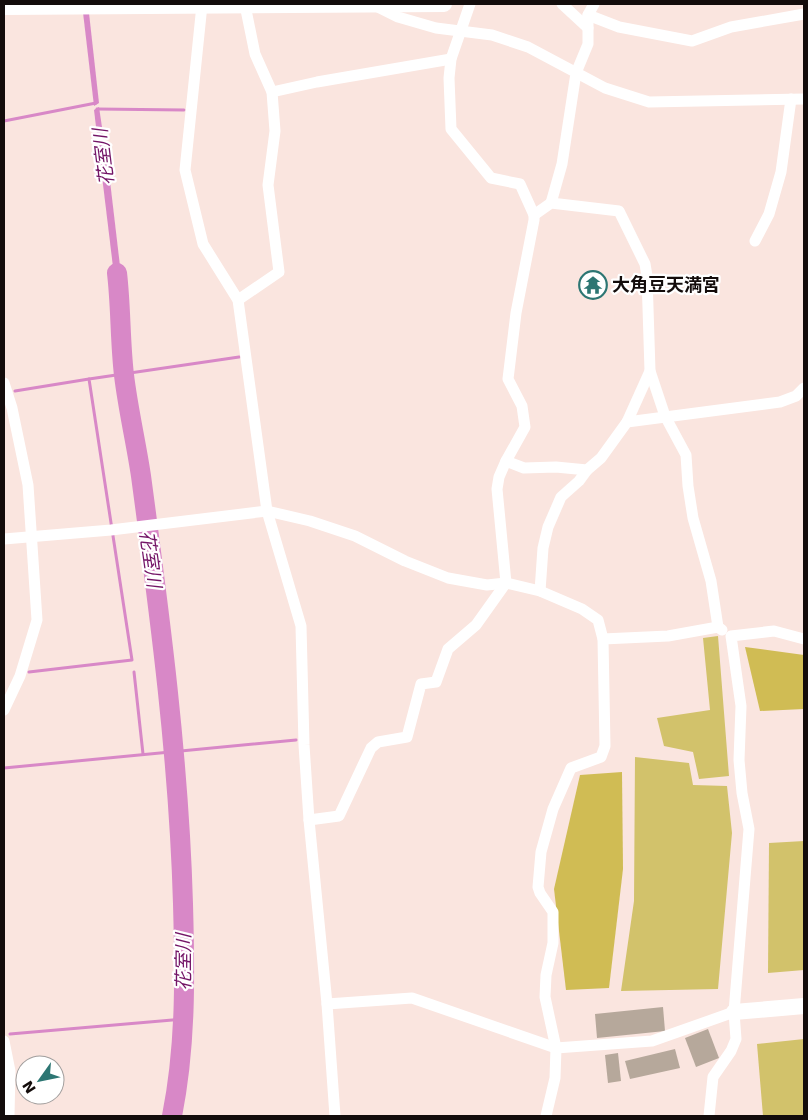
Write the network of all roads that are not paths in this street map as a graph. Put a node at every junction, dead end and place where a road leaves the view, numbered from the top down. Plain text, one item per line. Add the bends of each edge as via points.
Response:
1 (194, 4) edge
2 (444, 4) edge
3 (470, 4) edge
4 (562, 4) edge
5 (594, 4) edge
6 (246, 5) edge
7 (374, 5) junction
8 (4, 7) edge
9 (804, 14) edge
10 (588, 15) junction
11 (588, 28) junction
12 (460, 31) junction
13 (451, 59) junction
14 (576, 73) junction
15 (272, 92) junction
16 (791, 99) junction
17 (804, 99) edge
18 (551, 203) junction
19 (534, 214) junction
20 (755, 241) dead end
21 (238, 300) junction
22 (650, 372) junction
23 (4, 383) edge
24 (804, 388) edge
25 (666, 416) junction
26 (627, 422) junction
27 (506, 461) junction
28 (588, 470) junction
29 (267, 511) junction
30 (31, 536) junction
31 (4, 539) edge
32 (506, 583) junction
33 (540, 591) junction
34 (718, 627) junction
35 (731, 636) junction
36 (603, 639) junction
37 (804, 639) edge
38 (4, 710) edge
39 (309, 820) junction
40 (328, 1004) junction
41 (804, 1006) edge
42 (734, 1012) junction
43 (4, 1041) edge
44 (556, 1048) junction
45 (9, 1116) edge
46 (335, 1116) edge
47 (546, 1116) edge
48 (709, 1116) edge

1 - 6 main road
1 - 8 main road
1 - 21 street via 185,170 203,244
2 - 7 main road
3 - 12 street
4 - 11 street
5 - 10 street
6 - 7 main road
6 - 15 street via 255,54
7 - 12 street via 398,17
9 - 10 street via 731,27 692,41 619,27
10 - 11 street
11 - 14 street via 588,44
12 - 13 street
12 - 14 street via 492,35 528,48
13 - 15 street
13 - 19 street via 451,129 491,178 520,184
14 - 16 street via 605,88 649,102
14 - 18 street via 562,164
15 - 21 street via 276,132 268,185 278,272
16 - 17 street
16 - 20 street via 781,172 769,214
18 - 19 street
18 - 22 street via 619,212 645,264
19 - 27 street via 508,379 522,406 525,427
21 - 29 street
22 - 25 street
22 - 26 street
23 - 30 street via 28,485
24 - 25 street via 796,396 780,402
25 - 26 street
25 - 34 street via 686,455 693,518 711,581
26 - 28 street via 601,458
27 - 28 street via 524,468
27 - 32 street via 497,489
28 - 33 street via 561,497 548,528
29 - 30 street via 112,530
29 - 32 street via 356,536 448,578 487,585
29 - 39 street via 301,626
30 - 31 street
30 - 38 street via 36,620 20,676
32 - 33 street
32 - 39 street via 476,625 448,648 436,682 421,684 408,737 378,742 371,748 340,816
33 - 36 street via 582,609 598,620
34 - 35 street
34 - 36 street via 668,636
35 - 37 street via 774,631
35 - 42 street via 741,706 739,760 742,793 749,829
36 - 44 street via 605,746 601,757 571,768 553,809 542,852 538,887 553,912 553,944 546,975 546,997
39 - 40 street
40 - 44 street via 412,998
40 - 46 street
41 - 42 main road
42 - 44 street via 652,1041
42 - 48 street via 736,1039 713,1077
43 - 45 street via 10,1071
44 - 47 street via 555,1078

